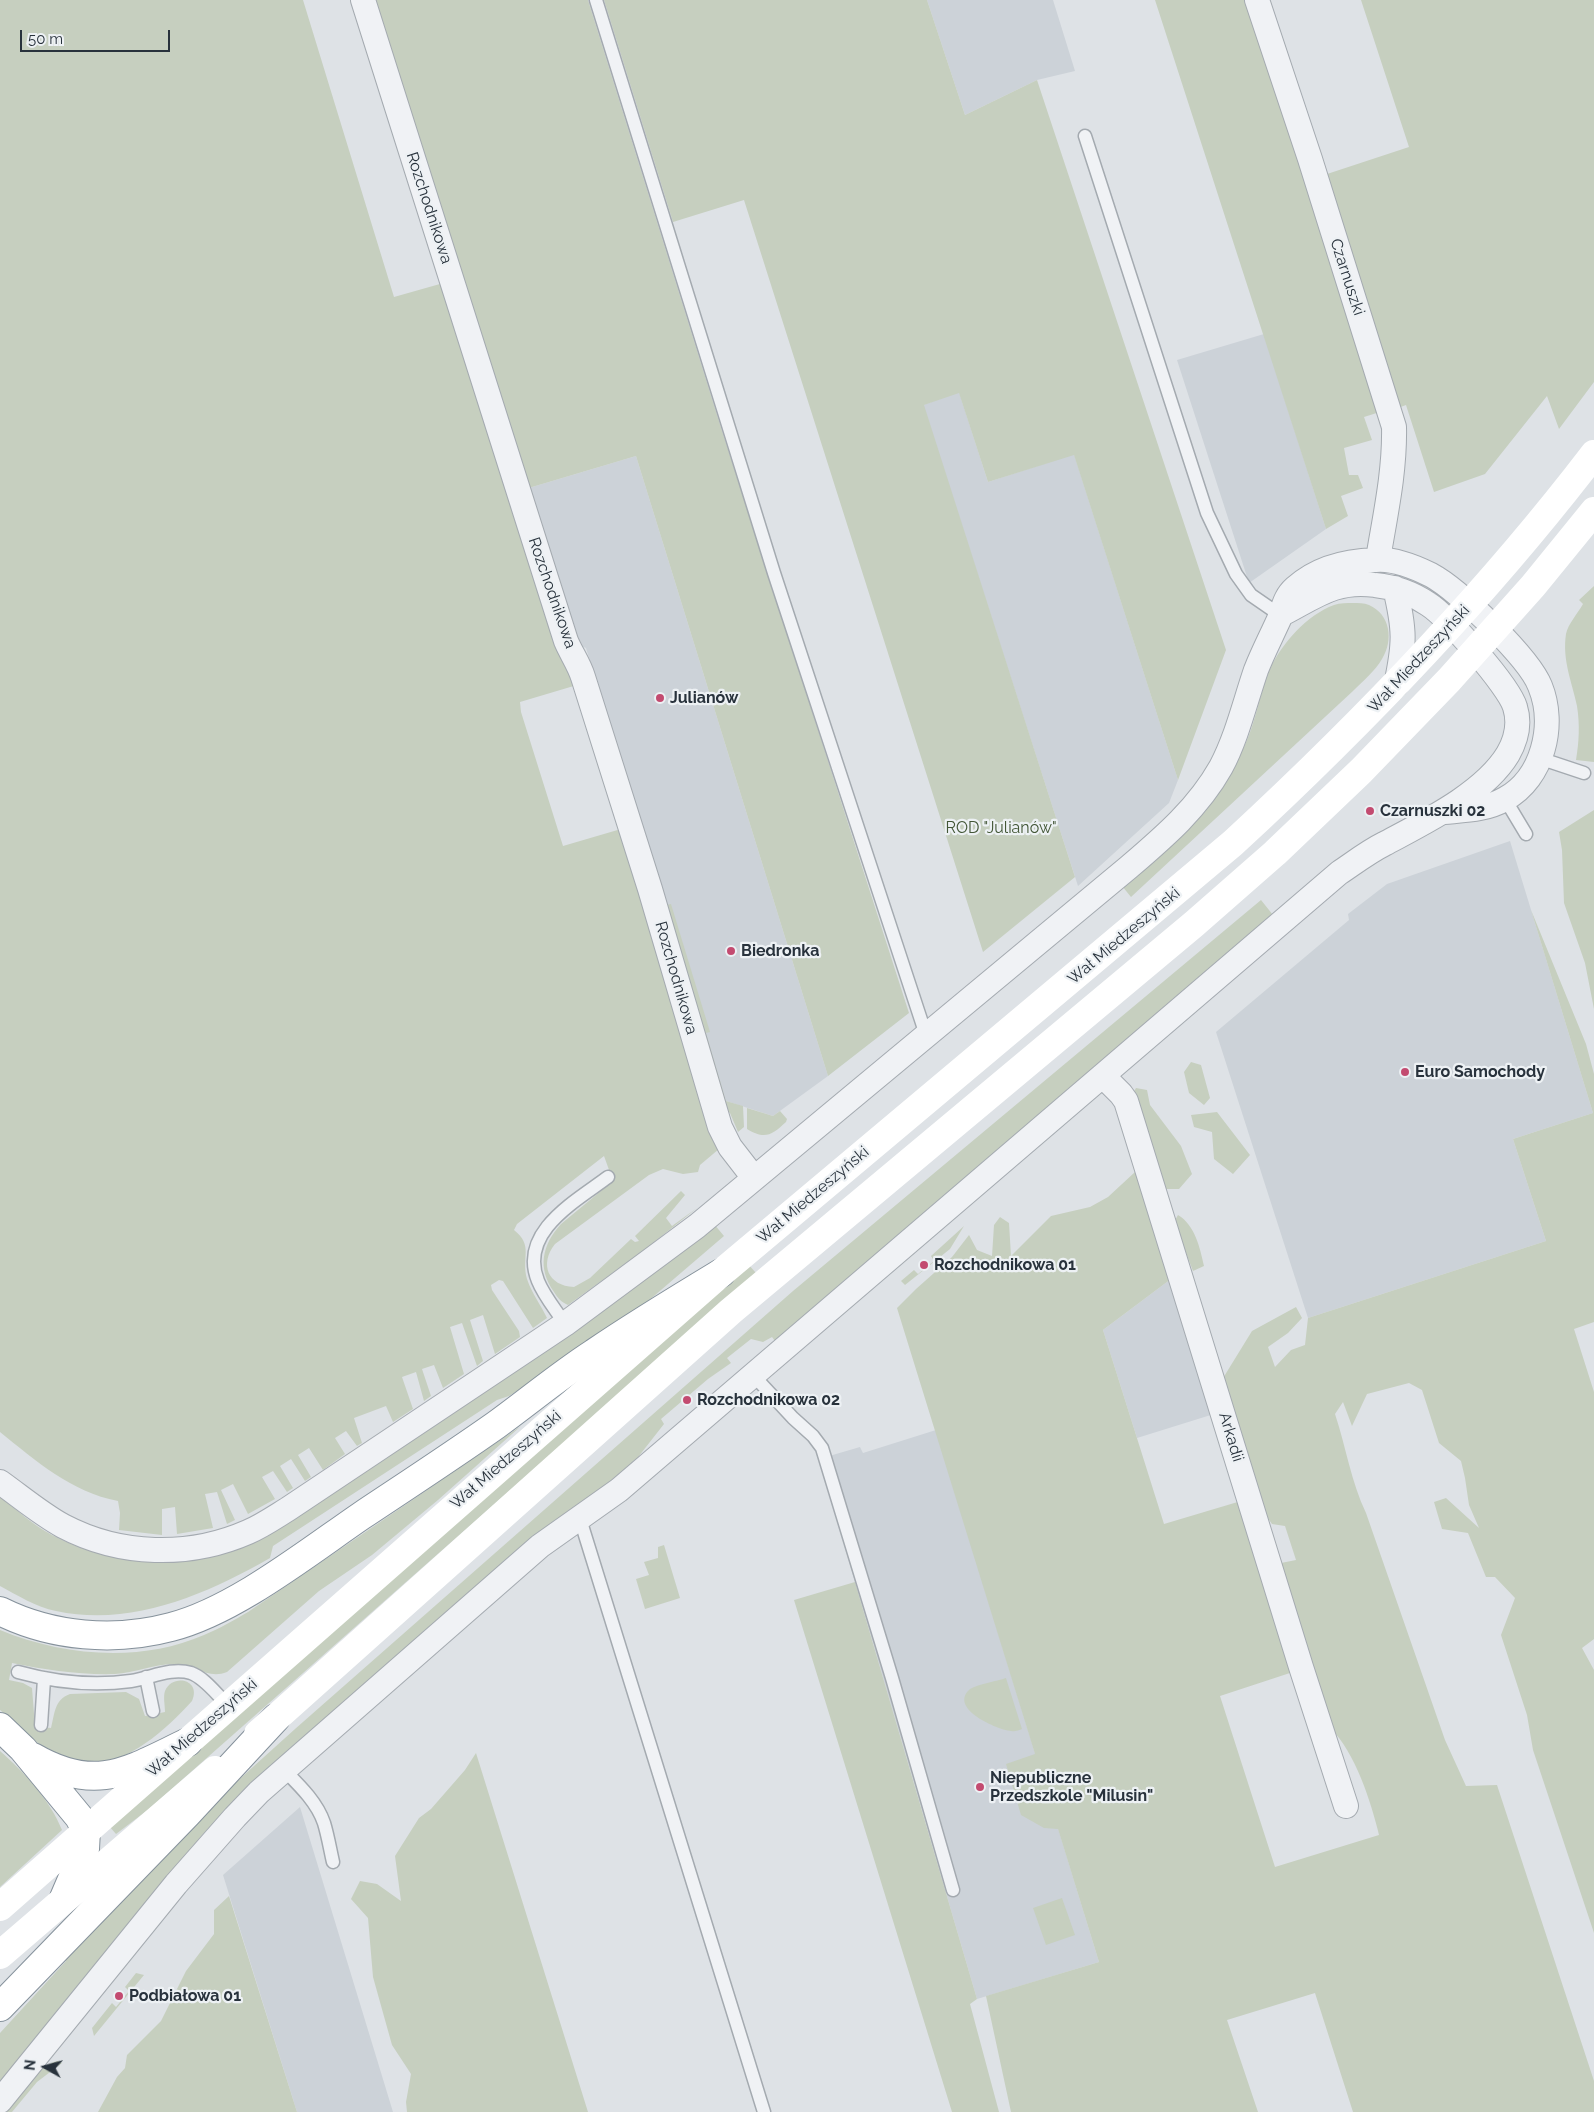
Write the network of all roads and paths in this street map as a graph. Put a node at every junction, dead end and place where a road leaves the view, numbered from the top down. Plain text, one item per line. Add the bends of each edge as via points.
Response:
1 (363, 0) edge
2 (596, 0) edge
3 (1257, 0) edge
4 (1085, 136) dead end
5 (1594, 454) edge
6 (1594, 511) edge
7 (1378, 559) junction
8 (1395, 588) junction
9 (1470, 604) junction
10 (1280, 615) junction
11 (1451, 625) junction
12 (1494, 630) junction
13 (1475, 652) junction
14 (1396, 685) junction
15 (1539, 758) junction
16 (1584, 773) dead end
17 (1505, 799) junction
18 (1444, 812) junction
19 (1526, 834) dead end
20 (926, 1035) junction
21 (1103, 1076) junction
22 (608, 1177) dead end
23 (754, 1178) junction
24 (721, 1272) junction
25 (565, 1324) junction
26 (753, 1375) junction
27 (0, 1482) edge
28 (580, 1519) junction
29 (0, 1611) edge
30 (18, 1672) dead end
31 (146, 1677) junction
32 (44, 1679) junction
33 (228, 1706) junction
34 (153, 1711) dead end
35 (276, 1718) junction
36 (41, 1725) dead end
37 (0, 1727) edge
38 (188, 1742) junction
39 (28, 1754) junction
40 (284, 1770) junction
41 (1346, 1806) dead end
42 (86, 1830) junction
43 (333, 1862) dead end
44 (953, 1890) dead end
45 (64, 1898) junction
46 (0, 1907) edge
47 (0, 1955) edge
48 (0, 2007) edge
49 (0, 2101) edge
50 (764, 2112) edge

1 - 23 street, Rozchodnikowa via 566,641 583,677 720,1127 730,1147
2 - 20 lane via 774,573
3 - 7 street, Czarnuszki via 1394,427 1395,446
4 - 10 lane via 1207,513 1236,574 1251,595
5 - 9 main road, Wał Miedzeszyński
6 - 12 main road
7 - 9 street via 1432,575
7 - 10 street via 1349,562 1310,577 1294,588 1284,601
8 - 10 street via 1373,584 1343,585 1327,589
8 - 11 street via 1429,604
8 - 14 street via 1404,635
9 - 11 main road, Wał Miedzeszyński
9 - 12 street
10 - 20 street via 1256,670 1227,754 1195,806 1129,867
11 - 13 street
11 - 14 main road, Wał Miedzeszyński
12 - 13 main road
12 - 15 street via 1526,663 1540,685 1548,716
13 - 18 street via 1511,697 1518,727 1502,764
13 - 35 main road via 1362,771 1233,891 724,1317
14 - 24 main road, Wał Miedzeszyński via 1286,794 1202,870
15 - 16 lane
15 - 17 street via 1526,782
17 - 18 street via 1478,809
17 - 19 lane
18 - 21 street via 1372,850 1339,873
20 - 23 street
21 - 26 street
21 - 41 street, Arkadii via 1126,1101
22 - 25 lane via 554,1218 539,1239 534,1265 537,1280
23 - 25 street via 697,1226
24 - 29 main road via 593,1353 495,1426 297,1560 206,1614 154,1631 92,1635 45,1627
24 - 33 main road, Wał Miedzeszyński
25 - 27 street via 288,1509 251,1531 218,1543 164,1551 109,1544 62,1525
26 - 28 street via 619,1490
26 - 44 lane via 822,1448
28 - 40 street via 540,1546
28 - 50 lane
30 - 32 lane
31 - 32 lane via 131,1681
31 - 33 lane via 174,1671 188,1672 199,1676
31 - 34 lane
32 - 36 lane
33 - 38 main road, Wał Miedzeszyński
35 - 45 main road
35 - 48 main road
37 - 39 main road
38 - 39 main road via 118,1774 100,1776 64,1772
38 - 42 main road, Wał Miedzeszyński
39 - 42 main road
40 - 43 lane via 316,1808 324,1823
40 - 49 street via 235,1817 176,1884
42 - 45 main road via 85,1849
42 - 46 main road, Wał Miedzeszyński
45 - 47 main road

